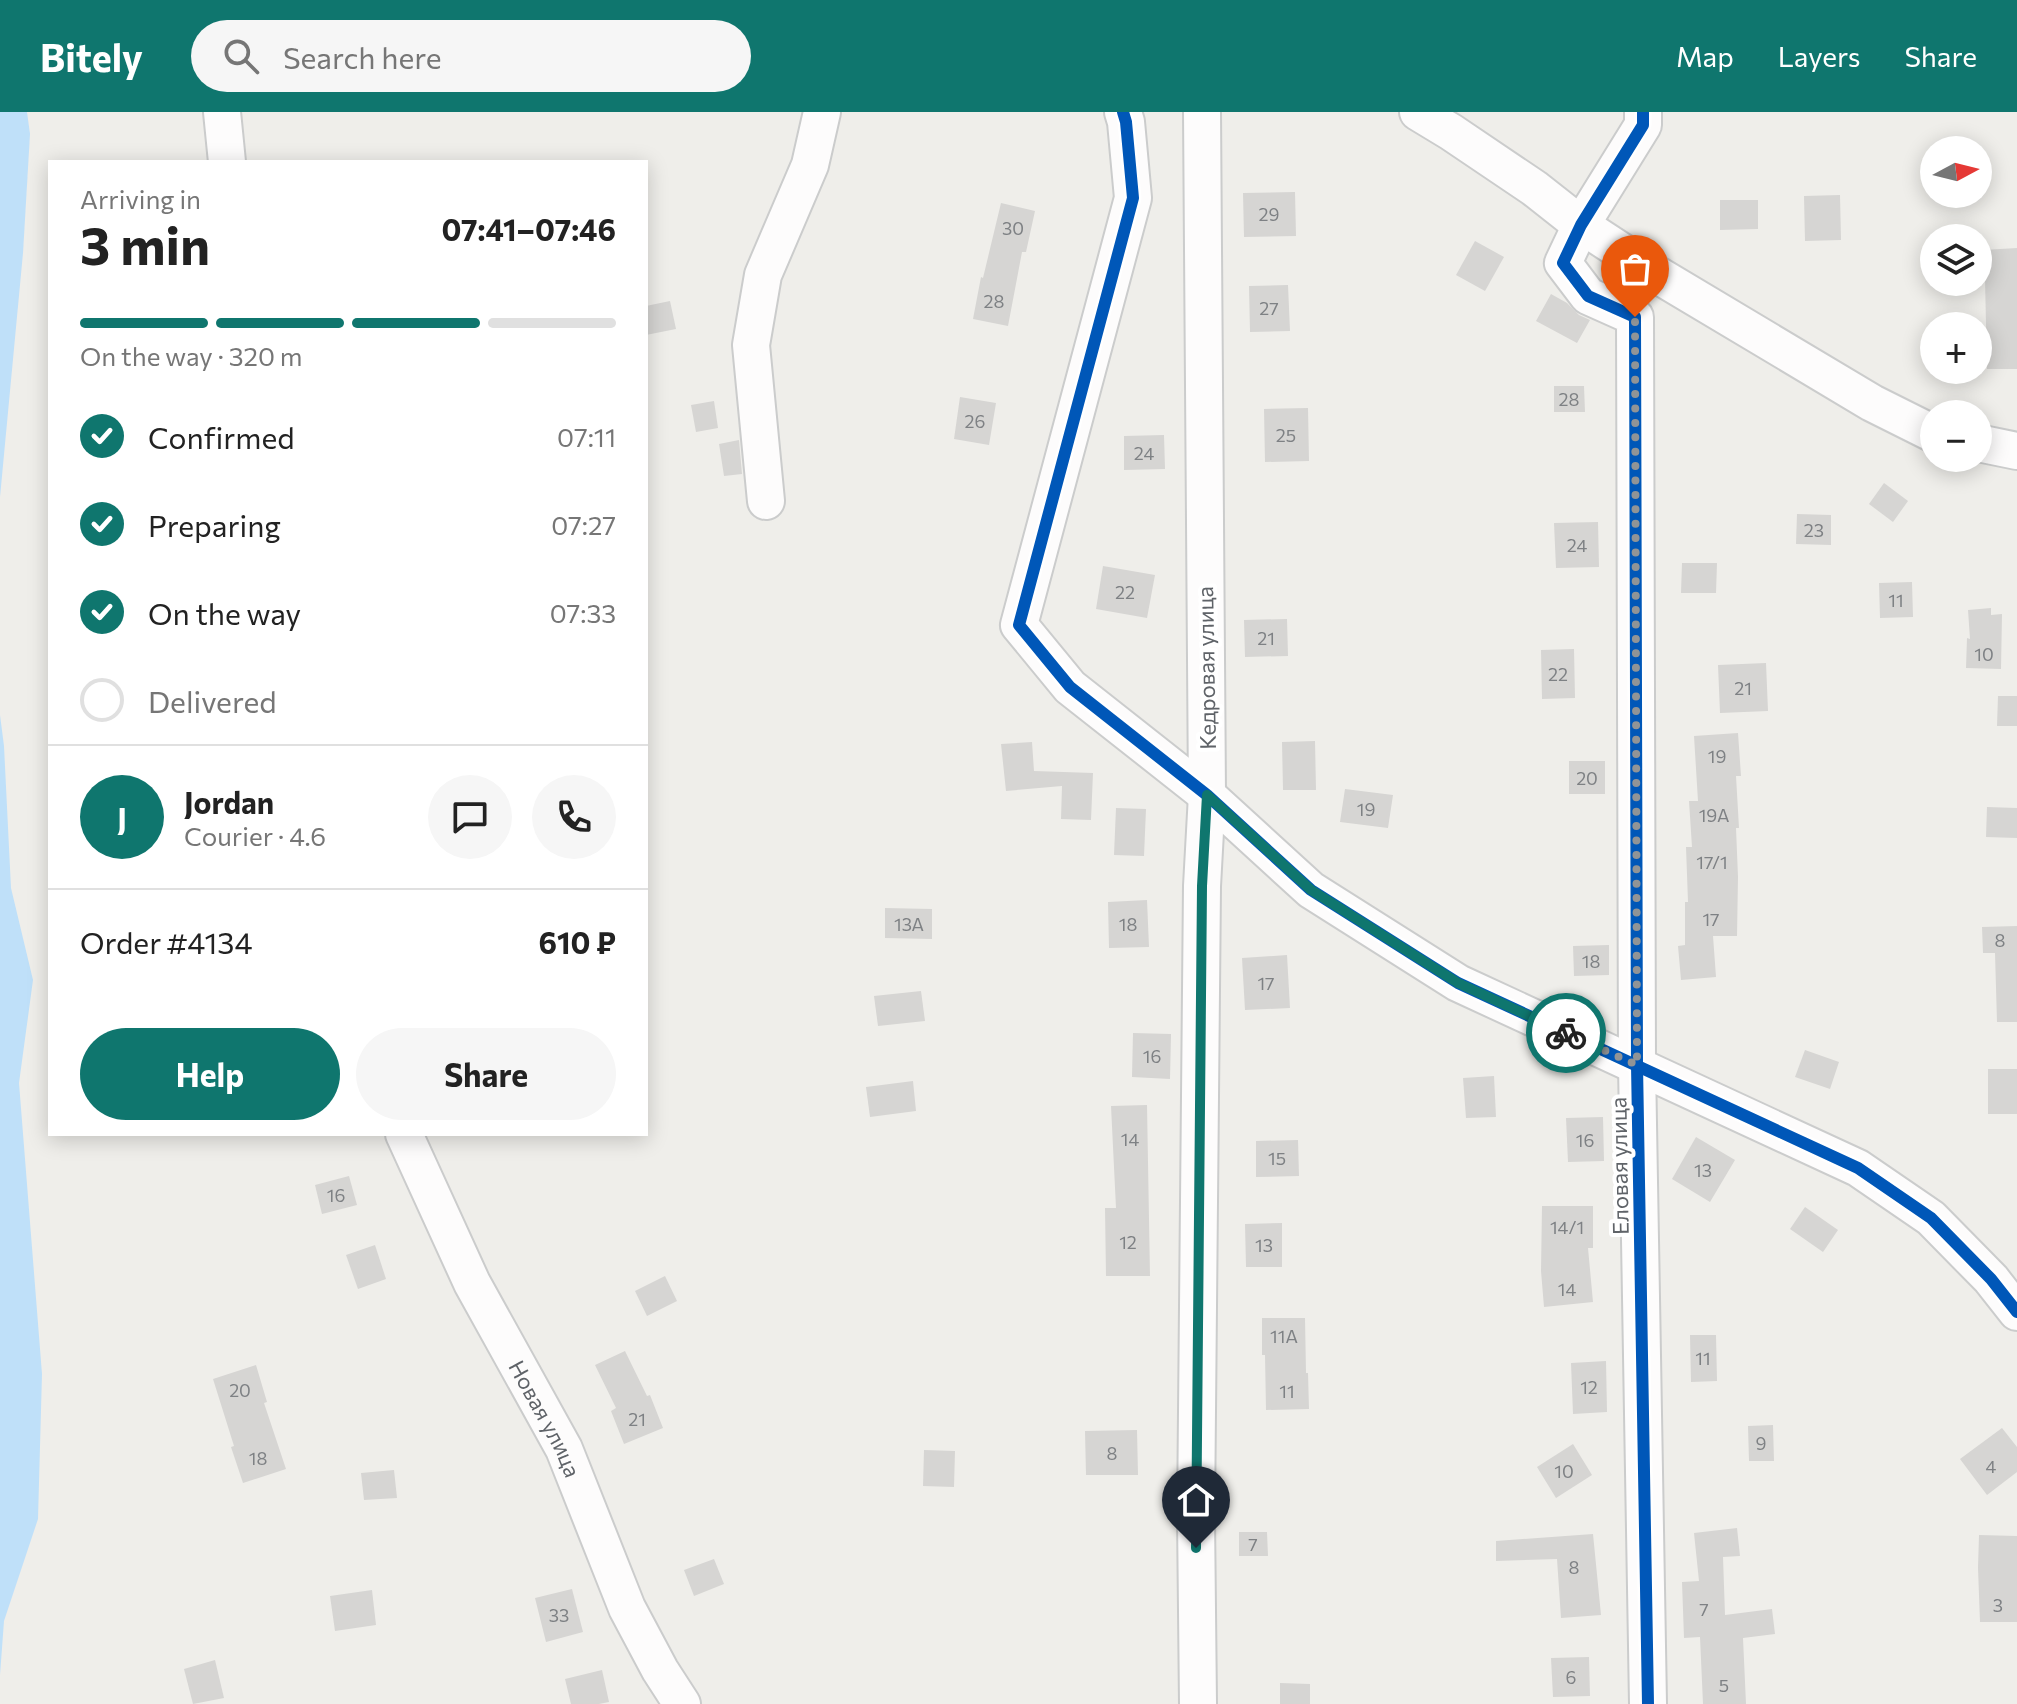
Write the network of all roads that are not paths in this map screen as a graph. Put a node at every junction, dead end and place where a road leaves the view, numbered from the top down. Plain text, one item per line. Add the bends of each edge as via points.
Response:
1 (222, 112) edge
2 (822, 112) edge
3 (1123, 112) edge
4 (1202, 112) edge
5 (1418, 112) edge
6 (1643, 112) edge
7 (227, 160) edge
8 (1581, 225) junction
9 (1656, 274) junction
10 (1635, 317) junction
11 (1920, 427) edge
12 (1992, 446) edge
13 (2017, 451) edge
14 (766, 501) dead end
15 (1207, 795) junction
16 (1637, 1065) junction
17 (405, 1136) edge
18 (2017, 1312) edge
19 (682, 1704) edge
20 (1198, 1704) edge
21 (1648, 1704) edge

1 - 7 street
2 - 14 street via 810,165 763,275 751,345
3 - 15 street via 1133,198 1019,625 1070,687
4 - 15 street, Кедровая улица
5 - 8 street
6 - 8 street via 1643,125
8 - 9 street
8 - 10 street via 1563,263 1588,296
9 - 10 street
9 - 11 street
10 - 16 street, Еловая улица
12 - 13 street
15 - 16 street via 1311,890 1432,967
15 - 20 street, Кедровая улица via 1202,886
16 - 18 street via 1858,1168 1931,1218
16 - 21 street, Еловая улица
17 - 19 street, Новая улица via 472,1283 564,1449 627,1608

